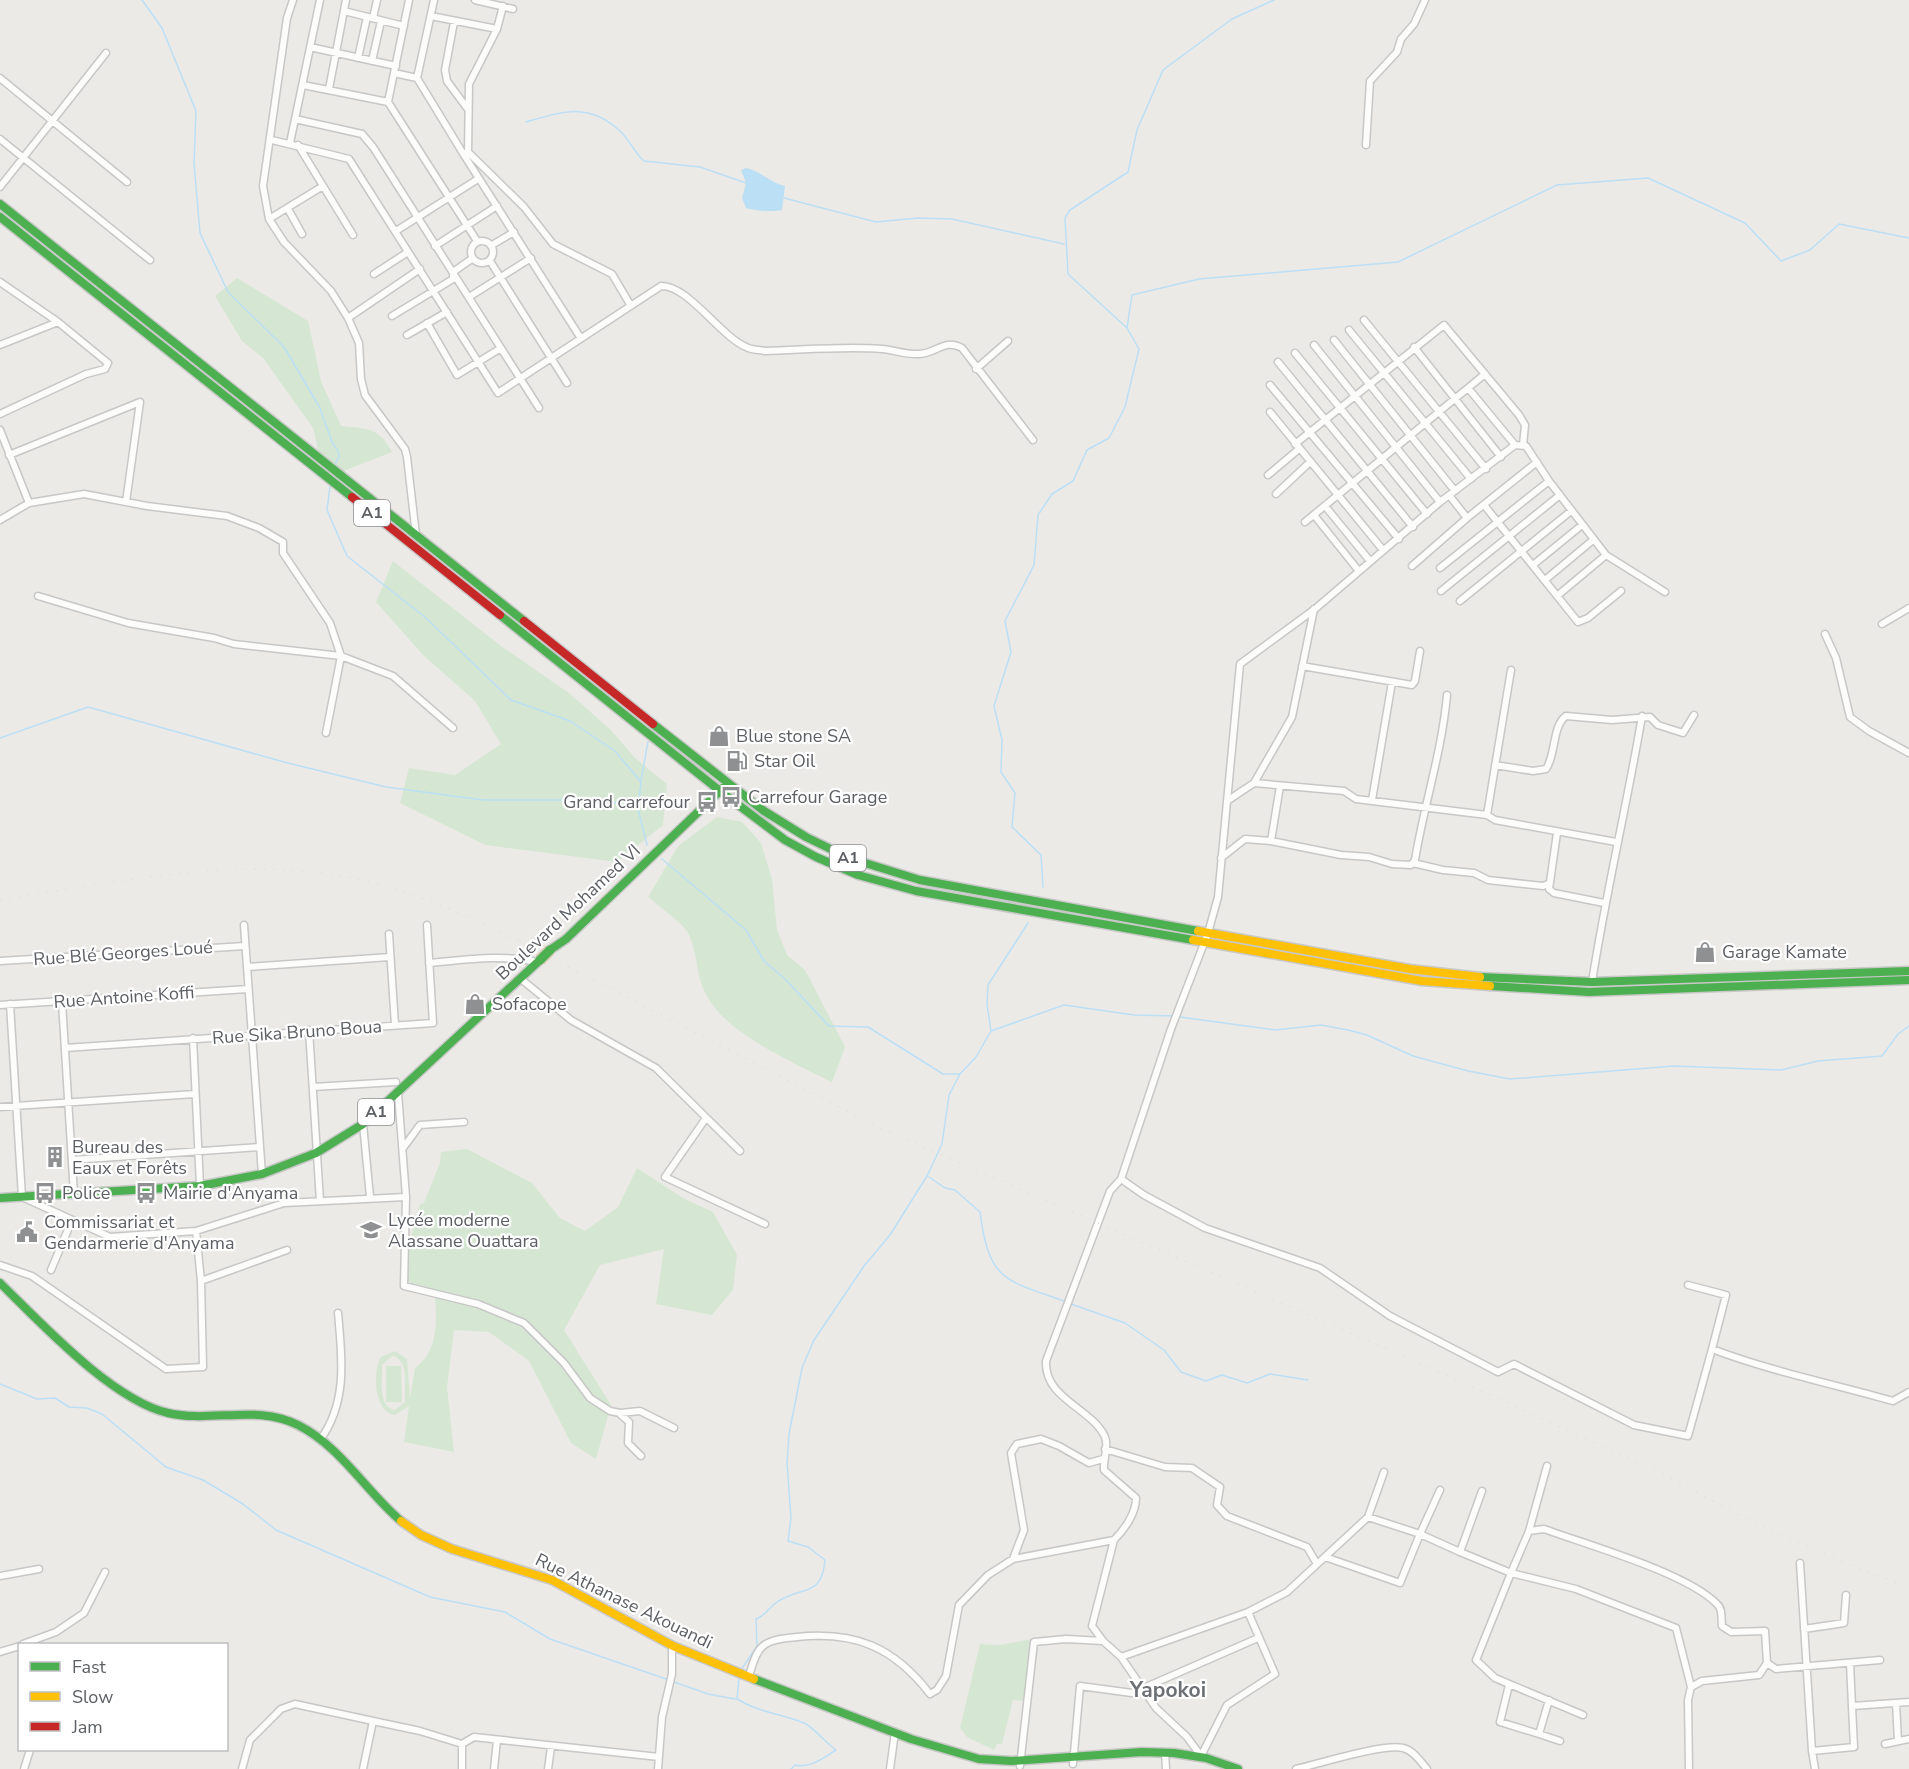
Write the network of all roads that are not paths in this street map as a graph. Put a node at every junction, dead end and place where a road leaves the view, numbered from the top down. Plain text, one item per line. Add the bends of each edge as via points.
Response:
1 (293, 0) edge
2 (320, 0) edge
3 (346, 0) edge
4 (377, 0) edge
5 (409, 0) edge
6 (434, 0) edge
7 (476, 0) edge
8 (1425, 0) edge
9 (503, 6) junction
10 (513, 9) dead end
11 (344, 11) junction
12 (431, 16) junction
13 (370, 17) junction
14 (381, 21) junction
15 (454, 22) junction
16 (404, 26) junction
17 (497, 29) junction
18 (310, 48) junction
19 (336, 52) junction
20 (106, 53) dead end
21 (358, 58) junction
22 (372, 61) junction
23 (395, 70) junction
24 (0, 78) edge
25 (417, 78) junction
26 (303, 84) junction
27 (329, 89) junction
28 (388, 102) junction
29 (468, 109) junction
30 (295, 119) junction
31 (53, 121) junction
32 (0, 138) edge
33 (272, 140) junction
34 (290, 143) junction
35 (298, 145) junction
36 (1366, 145) dead end
37 (466, 154) junction
38 (24, 158) junction
39 (478, 180) junction
40 (127, 182) dead end
41 (322, 186) junction
42 (0, 187) edge
43 (448, 198) junction
44 (0, 204) edge
45 (497, 206) junction
46 (288, 209) junction
47 (0, 217) edge
48 (416, 218) junction
49 (269, 219) junction
50 (466, 226) junction
51 (396, 231) junction
52 (514, 232) junction
53 (302, 234) dead end
54 (353, 235) dead end
55 (477, 241) junction
56 (492, 245) junction
57 (435, 246) junction
58 (408, 252) junction
59 (472, 258) junction
60 (531, 258) junction
61 (150, 260) dead end
62 (490, 261) junction
63 (420, 269) junction
64 (453, 272) junction
65 (374, 274) dead end
66 (500, 278) junction
67 (0, 282) edge
68 (434, 292) junction
69 (469, 297) junction
70 (631, 306) junction
71 (447, 312) junction
72 (392, 316) dead end
73 (348, 318) junction
74 (1364, 320) dead end
75 (58, 322) junction
76 (427, 323) junction
77 (1349, 330) dead end
78 (407, 335) dead end
79 (580, 338) junction
80 (1334, 340) dead end
81 (1008, 341) dead end
82 (0, 345) edge
83 (1314, 345) dead end
84 (1414, 347) junction
85 (501, 348) junction
86 (1295, 353) dead end
87 (552, 357) junction
88 (1398, 360) junction
89 (480, 362) junction
90 (1278, 362) dead end
91 (976, 369) junction
92 (1383, 372) junction
93 (1485, 374) junction
94 (520, 378) junction
95 (567, 383) dead end
96 (1270, 385) dead end
97 (1368, 385) junction
98 (1468, 388) junction
99 (1354, 397) junction
100 (1454, 399) junction
101 (539, 408) dead end
102 (1340, 408) junction
103 (1270, 412) dead end
104 (1439, 412) junction
105 (0, 414) edge
106 (1325, 420) junction
107 (1425, 424) junction
108 (0, 430) edge
109 (1311, 432) junction
110 (1411, 436) junction
111 (1032, 440) dead end
112 (1519, 445) junction
113 (1297, 447) junction
114 (1396, 448) junction
115 (9, 455) junction
116 (1501, 457) junction
117 (1382, 460) junction
118 (1311, 462) junction
119 (1537, 462) junction
120 (1486, 469) junction
121 (1368, 472) junction
122 (1268, 475) dead end
123 (1471, 479) junction
124 (1549, 481) junction
125 (1353, 483) junction
126 (1452, 493) junction
127 (1276, 494) dead end
128 (1560, 495) junction
129 (1338, 496) junction
130 (126, 502) junction
131 (1440, 502) junction
132 (29, 503) junction
133 (1484, 505) junction
134 (1325, 506) junction
135 (1571, 511) junction
136 (1427, 514) junction
137 (1314, 515) junction
138 (1467, 518) junction
139 (0, 520) edge
140 (1305, 522) dead end
141 (1497, 522) junction
142 (1582, 525) junction
143 (1413, 527) junction
144 (416, 536) junction
145 (1510, 536) junction
146 (1399, 539) junction
147 (1593, 540) junction
148 (1383, 550) junction
149 (1522, 551) junction
150 (1606, 555) junction
151 (1370, 561) junction
152 (1533, 565) junction
153 (1412, 566) dead end
154 (1440, 568) dead end
155 (1358, 570) junction
156 (1545, 580) junction
157 (1441, 591) dead end
158 (1621, 591) dead end
159 (1665, 592) dead end
160 (38, 596) dead end
161 (1557, 596) junction
162 (1460, 601) dead end
163 (1909, 608) edge
164 (1315, 609) junction
165 (1881, 624) dead end
166 (1825, 634) dead end
167 (1420, 651) dead end
168 (341, 656) junction
169 (1302, 666) junction
170 (1511, 670) dead end
171 (1392, 682) junction
172 (1447, 695) dead end
173 (1694, 715) dead end
174 (1642, 716) junction
175 (453, 728) dead end
176 (326, 733) dead end
177 (1909, 753) edge
178 (1496, 765) junction
179 (727, 783) junction
180 (1254, 783) junction
181 (1280, 786) junction
182 (720, 791) junction
183 (1372, 800) junction
184 (1227, 801) junction
185 (1424, 807) junction
186 (1487, 815) junction
187 (1557, 833) junction
188 (1270, 841) junction
189 (1616, 842) junction
190 (1221, 858) junction
191 (1413, 863) junction
192 (1548, 884) junction
193 (1604, 903) junction
194 (244, 925) dead end
195 (427, 925) dead end
196 (1208, 933) junction
197 (388, 934) dead end
198 (1203, 944) junction
199 (245, 946) junction
200 (390, 957) junction
201 (0, 961) edge
202 (538, 961) junction
203 (429, 963) junction
204 (247, 968) junction
205 (1909, 971) edge
206 (521, 979) junction
207 (1909, 980) edge
208 (1592, 982) junction
209 (248, 989) junction
210 (62, 1002) junction
211 (10, 1004) junction
212 (0, 1005) edge
213 (395, 1025) junction
214 (309, 1030) junction
215 (252, 1035) junction
216 (193, 1038) junction
217 (65, 1048) junction
218 (396, 1082) dead end
219 (313, 1087) junction
220 (398, 1093) junction
221 (195, 1094) junction
222 (68, 1102) junction
223 (15, 1106) junction
224 (0, 1107) edge
225 (706, 1118) junction
226 (464, 1122) dead end
227 (363, 1124) junction
228 (259, 1147) junction
229 (402, 1149) junction
230 (740, 1151) dead end
231 (198, 1152) junction
232 (316, 1153) junction
233 (72, 1160) junction
234 (262, 1174) junction
235 (1121, 1179) junction
236 (200, 1186) junction
237 (74, 1195) junction
238 (22, 1197) junction
239 (370, 1197) junction
240 (406, 1197) junction
241 (0, 1198) edge
242 (320, 1201) junction
243 (72, 1220) junction
244 (765, 1224) dead end
245 (196, 1231) junction
246 (287, 1250) dead end
247 (0, 1265) edge
248 (51, 1270) dead end
249 (201, 1281) junction
250 (0, 1283) edge
251 (1688, 1285) dead end
252 (338, 1313) dead end
253 (1712, 1349) junction
254 (1909, 1392) edge
255 (620, 1413) junction
256 (674, 1428) dead end
257 (320, 1440) junction
258 (1105, 1449) junction
259 (641, 1456) dead end
260 (1103, 1460) junction
261 (1546, 1466) dead end
262 (1384, 1472) dead end
263 (1440, 1490) dead end
264 (1482, 1491) dead end
265 (1368, 1517) junction
266 (1529, 1531) junction
267 (1420, 1534) junction
268 (1114, 1540) junction
269 (1460, 1552) junction
270 (1325, 1557) junction
271 (1013, 1559) junction
272 (1800, 1563) dead end
273 (1317, 1564) junction
274 (39, 1569) dead end
275 (105, 1572) dead end
276 (1511, 1573) junction
277 (0, 1576) edge
278 (1846, 1595) dead end
279 (1248, 1612) junction
280 (1804, 1629) junction
281 (1258, 1638) junction
282 (1103, 1641) junction
283 (26, 1643) edge
284 (18, 1646) edge
285 (672, 1646) junction
286 (0, 1652) edge
287 (1121, 1658) junction
288 (1880, 1660) dead end
289 (1767, 1662) junction
290 (1850, 1663) junction
291 (1807, 1666) junction
292 (744, 1674) junction
293 (1509, 1685) junction
294 (1691, 1687) junction
295 (1140, 1688) junction
296 (1550, 1701) junction
297 (1909, 1702) edge
298 (1896, 1703) junction
299 (1852, 1706) junction
300 (1583, 1715) dead end
301 (373, 1721) junction
302 (895, 1732) junction
303 (1539, 1734) junction
304 (1909, 1739) edge
305 (497, 1740) junction
306 (1560, 1741) dead end
307 (1898, 1741) junction
308 (462, 1744) junction
309 (1885, 1744) dead end
310 (551, 1747) junction
311 (29, 1751) edge
312 (1812, 1751) junction
313 (1165, 1753) junction
314 (1201, 1756) junction
315 (659, 1757) junction
316 (1073, 1764) junction
317 (1020, 1766) junction
318 (24, 1769) edge
319 (243, 1769) edge
320 (363, 1769) edge
321 (462, 1769) edge
322 (494, 1769) edge
323 (548, 1769) edge
324 (658, 1769) edge
325 (890, 1769) edge
326 (1166, 1769) edge
327 (1238, 1769) edge
328 (1296, 1769) edge
329 (1427, 1769) edge
330 (1689, 1769) edge
331 (1815, 1769) edge

1 - 33 street
2 - 18 street
3 - 11 street
4 - 13 street
5 - 16 street
6 - 12 street
7 - 9 street
8 - 36 street via 1397,52 1370,81
9 - 10 street
9 - 17 street
11 - 13 street
11 - 19 street
12 - 15 street
12 - 25 street
13 - 14 street
13 - 21 street
14 - 16 street
14 - 22 street
15 - 17 street
15 - 29 street via 445,70 447,81
16 - 23 street
17 - 29 street via 469,84
18 - 19 street
18 - 26 street
19 - 21 street
19 - 27 street
20 - 31 street
21 - 22 street
22 - 23 street
23 - 25 street
23 - 28 street
24 - 31 street
25 - 37 street
26 - 27 street
26 - 30 street
27 - 28 street
28 - 43 street
29 - 37 street
30 - 34 street
30 - 48 street via 362,134
31 - 38 street
31 - 40 street
32 - 38 street
33 - 34 street
33 - 49 street via 263,186
34 - 35 street
35 - 41 street
35 - 51 street via 349,159
37 - 39 street
37 - 70 street via 524,207 553,244 612,274
38 - 42 street
38 - 61 street
39 - 43 street
39 - 45 street
41 - 46 street
41 - 54 street
43 - 48 street
43 - 50 street
44 - 144 main road, A1
45 - 50 street
45 - 52 street
46 - 49 street
46 - 53 street
47 - 182 main road, A1
48 - 51 street
48 - 57 street
49 - 73 street via 284,242 331,291
50 - 55 street
50 - 57 street
51 - 58 street
52 - 56 street
52 - 60 street
55 - 56 street via 485,240
55 - 59 street via 471,249
56 - 62 street
57 - 64 street
58 - 63 street
58 - 65 street
59 - 62 street via 481,263
59 - 64 street
60 - 66 street
60 - 79 street
62 - 66 street
63 - 68 street
63 - 73 street
64 - 68 street via 453,279
64 - 69 street
66 - 69 street
66 - 87 street
67 - 75 street
68 - 71 street
68 - 72 street
69 - 85 street
70 - 79 street
70 - 91 street via 667,286 746,347 765,351 881,349 916,355 931,354 954,343
71 - 76 street
71 - 89 street
73 - 144 street via 359,343 365,395 405,449
74 - 88 street
75 - 82 street
75 - 105 street via 108,366
76 - 78 street
76 - 89 street via 457,375
77 - 92 street
79 - 87 street
80 - 97 street
81 - 91 street
83 - 99 street
84 - 88 street
84 - 93 street via 1444,325
84 - 100 street
85 - 89 street
85 - 94 street
86 - 102 street
87 - 94 street
87 - 95 street
88 - 92 street
88 - 104 street
89 - 94 street via 498,393
90 - 106 street
91 - 111 street
92 - 97 street
92 - 107 street
93 - 98 street
93 - 112 street via 1525,425
94 - 101 street
96 - 109 street
97 - 99 street
97 - 110 street
98 - 100 street
98 - 112 street
99 - 102 street
99 - 114 street
100 - 104 street
100 - 116 street
102 - 106 street
102 - 117 street
103 - 113 street
104 - 107 street
104 - 120 street
106 - 109 street
106 - 121 street
107 - 110 street
107 - 123 street
108 - 115 street
109 - 113 street
109 - 125 street
110 - 114 street
110 - 126 street
112 - 116 street
112 - 119 street via 1526,446
113 - 118 street
113 - 122 street
114 - 117 street
114 - 131 street
115 - 130 street via 140,402
115 - 132 street
116 - 120 street
117 - 121 street
117 - 136 street
118 - 127 street
118 - 129 street
119 - 124 street
119 - 133 street
120 - 123 street
121 - 125 street
121 - 143 street
123 - 126 street
124 - 128 street
124 - 141 street
125 - 129 street
125 - 146 street
126 - 131 street
126 - 138 street
128 - 135 street
128 - 145 street
129 - 134 street
129 - 148 street
130 - 132 street via 84,494
130 - 168 street via 227,516 283,542 283,553 330,623
131 - 136 street
132 - 139 street
133 - 138 street
133 - 141 street
134 - 137 street
134 - 151 street
135 - 142 street
135 - 149 street
136 - 143 street
137 - 140 street
137 - 155 street
138 - 153 street
141 - 145 street
141 - 154 street
142 - 147 street
142 - 152 street
143 - 146 street
144 - 179 main road, A1
145 - 149 street
145 - 157 street
146 - 148 street
147 - 150 street
147 - 156 street
148 - 151 street
149 - 152 street
149 - 162 street
150 - 159 street
150 - 161 street
151 - 155 street
152 - 156 street
155 - 164 street
156 - 161 street
158 - 161 street via 1581,623
160 - 168 street via 128,623 234,644
163 - 165 street
164 - 169 street
164 - 184 street via 1240,664
166 - 177 street via 1836,658 1850,717
167 - 171 street via 1414,684
168 - 175 street via 393,676
168 - 176 street
169 - 171 street
169 - 180 street via 1292,717
170 - 178 street
171 - 183 street
172 - 185 street via 1438,754
173 - 174 street via 1683,733
174 - 178 street via 1612,720 1566,716 1561,720 1552,760 1546,769 1533,771
174 - 189 street via 1626,811
178 - 186 street
179 - 182 main road, Boulevard Mohamed VI / A1
179 - 196 main road, A1 via 792,832 894,874
180 - 181 street
180 - 184 street
181 - 183 street via 1344,791 1356,799
181 - 188 street
182 - 198 main road, A1 via 785,840 858,875 916,891
182 - 202 main road, Boulevard Mohamed VI / A1, bridge via 566,939
183 - 185 street
184 - 190 street
185 - 186 street
185 - 191 street
186 - 187 street
187 - 189 street
187 - 192 street
188 - 190 street via 1245,839
188 - 191 street via 1392,864
189 - 193 street
190 - 196 street via 1218,897
191 - 192 street via 1474,873 1488,880
192 - 193 street via 1554,893
193 - 208 street
194 - 199 street
195 - 203 street, Rue Sika Bruno Boua
196 - 198 street
196 - 208 main road, A1 via 1420,970 1502,980
197 - 200 street
198 - 207 main road, A1 via 1422,981 1589,992
198 - 235 street
199 - 201 street, Rue Blé Georges Loué
199 - 204 street
200 - 204 street
200 - 213 street
202 - 203 street via 494,958
202 - 206 main road, Boulevard Mohamed VI / A1
203 - 213 street, Rue Sika Bruno Boua via 433,1023
204 - 209 street
205 - 208 main road, A1
206 - 220 main road, Boulevard Mohamed VI / A1
206 - 225 street via 571,1020 656,1068
209 - 210 street, Rue Antoine Koffi
209 - 215 street
210 - 211 street, Rue Antoine Koffi
210 - 217 street
211 - 212 street, Rue Antoine Koffi
211 - 223 street
213 - 214 street, Rue Sika Bruno Boua
214 - 215 street, Rue Sika Bruno Boua
214 - 219 street
215 - 216 street, Rue Sika Bruno Boua
215 - 228 street
216 - 217 street, Rue Sika Bruno Boua
216 - 221 street
217 - 222 street
218 - 219 street
219 - 232 street
220 - 227 main road, Boulevard Mohamed VI / A1
220 - 229 street
221 - 222 street
221 - 231 street
222 - 223 street
222 - 233 street
223 - 224 street
223 - 238 street
225 - 230 street
225 - 244 street via 665,1177
226 - 229 street via 420,1125
227 - 232 main road, Boulevard Mohamed VI / A1
227 - 239 street
228 - 231 street
228 - 234 street
229 - 240 street
231 - 233 street
231 - 236 street
232 - 234 main road, Boulevard Mohamed VI / A1
232 - 242 street
233 - 237 street
234 - 236 main road, Boulevard Mohamed VI / A1
235 - 253 street via 1205,1228 1320,1268 1390,1316 1498,1372 1514,1364 1634,1425 1688,1436
235 - 258 street via 1110,1191 1045,1371 1064,1399 1101,1429 1107,1441
236 - 237 main road, Boulevard Mohamed VI / A1
237 - 238 main road, Boulevard Mohamed VI / A1
238 - 241 main road, Boulevard Mohamed VI / A1
238 - 243 street
239 - 240 street
239 - 242 street
240 - 255 street via 404,1286 478,1304 524,1323 564,1363 590,1398
242 - 245 street via 284,1203
243 - 245 street via 110,1237
243 - 248 street
245 - 249 street
246 - 249 street
247 - 249 street via 32,1276 166,1369 203,1367
250 - 257 main road, Rue Athanase Akouandi via 30,1315 152,1409 186,1416 266,1415 297,1424
251 - 253 street via 1726,1294
252 - 257 street via 342,1355 340,1400 330,1427
253 - 254 street via 1746,1362 1893,1401
255 - 256 street via 640,1412
255 - 259 street via 629,1422 628,1443
257 - 285 main road, Rue Athanase Akouandi via 380,1501 423,1537 552,1580
258 - 260 street
258 - 273 street via 1165,1467 1192,1468 1220,1487 1217,1505 1227,1516 1307,1547
260 - 268 street via 1104,1470 1136,1498 1123,1531
260 - 271 street via 1089,1463 1041,1439 1017,1444 1011,1453 1024,1530
261 - 266 street
262 - 265 street
263 - 267 street
264 - 269 street
265 - 267 street
265 - 270 street
266 - 276 street
266 - 289 street via 1544,1529 1689,1583 1717,1603 1722,1626 1731,1632 1765,1630
267 - 269 street
267 - 270 street via 1400,1583
268 - 271 street
268 - 282 street via 1092,1626
269 - 276 street
270 - 273 street
271 - 292 street via 988,1575 959,1605 946,1676 930,1694 910,1670 879,1648 860,1639 836,1636 796,1637 767,1643
272 - 280 street
273 - 279 street via 1287,1592
274 - 277 street
275 - 283 street via 84,1613 56,1632
276 - 293 street via 1476,1660
276 - 294 street via 1575,1589 1676,1628
278 - 280 street via 1844,1623
279 - 281 street
279 - 287 street
280 - 291 street
281 - 295 street
281 - 314 street via 1275,1674 1227,1705
282 - 287 street
282 - 317 street via 1034,1642
284 - 286 street
285 - 292 main road, Rue Athanase Akouandi
285 - 315 street via 672,1674 662,1717
287 - 295 street
288 - 290 street
289 - 291 street via 1776,1669
289 - 294 street via 1759,1675 1702,1681
290 - 291 street
290 - 299 street
291 - 312 street
292 - 302 main road, Rue Athanase Akouandi
293 - 296 street
293 - 303 street via 1500,1722
294 - 330 street via 1687,1727
295 - 314 street
295 - 316 street via 1132,1693 1080,1686
296 - 300 street
296 - 303 street
297 - 298 street
298 - 299 street
298 - 307 street
299 - 312 street via 1854,1747
301 - 308 street
301 - 319 street via 295,1704 281,1709 250,1740
301 - 320 street
302 - 317 main road, Rue Athanase Akouandi via 976,1759
302 - 325 street
303 - 306 street
304 - 307 street
305 - 308 street via 474,1737
305 - 310 street
305 - 322 street
307 - 309 street
308 - 321 street
310 - 315 street
310 - 323 street
311 - 318 street
312 - 331 street
313 - 314 main road, Rue Athanase Akouandi
313 - 316 main road, Rue Athanase Akouandi
313 - 326 street
314 - 327 main road, Rue Athanase Akouandi
315 - 324 street
316 - 317 main road, Rue Athanase Akouandi
328 - 329 street via 1402,1747

